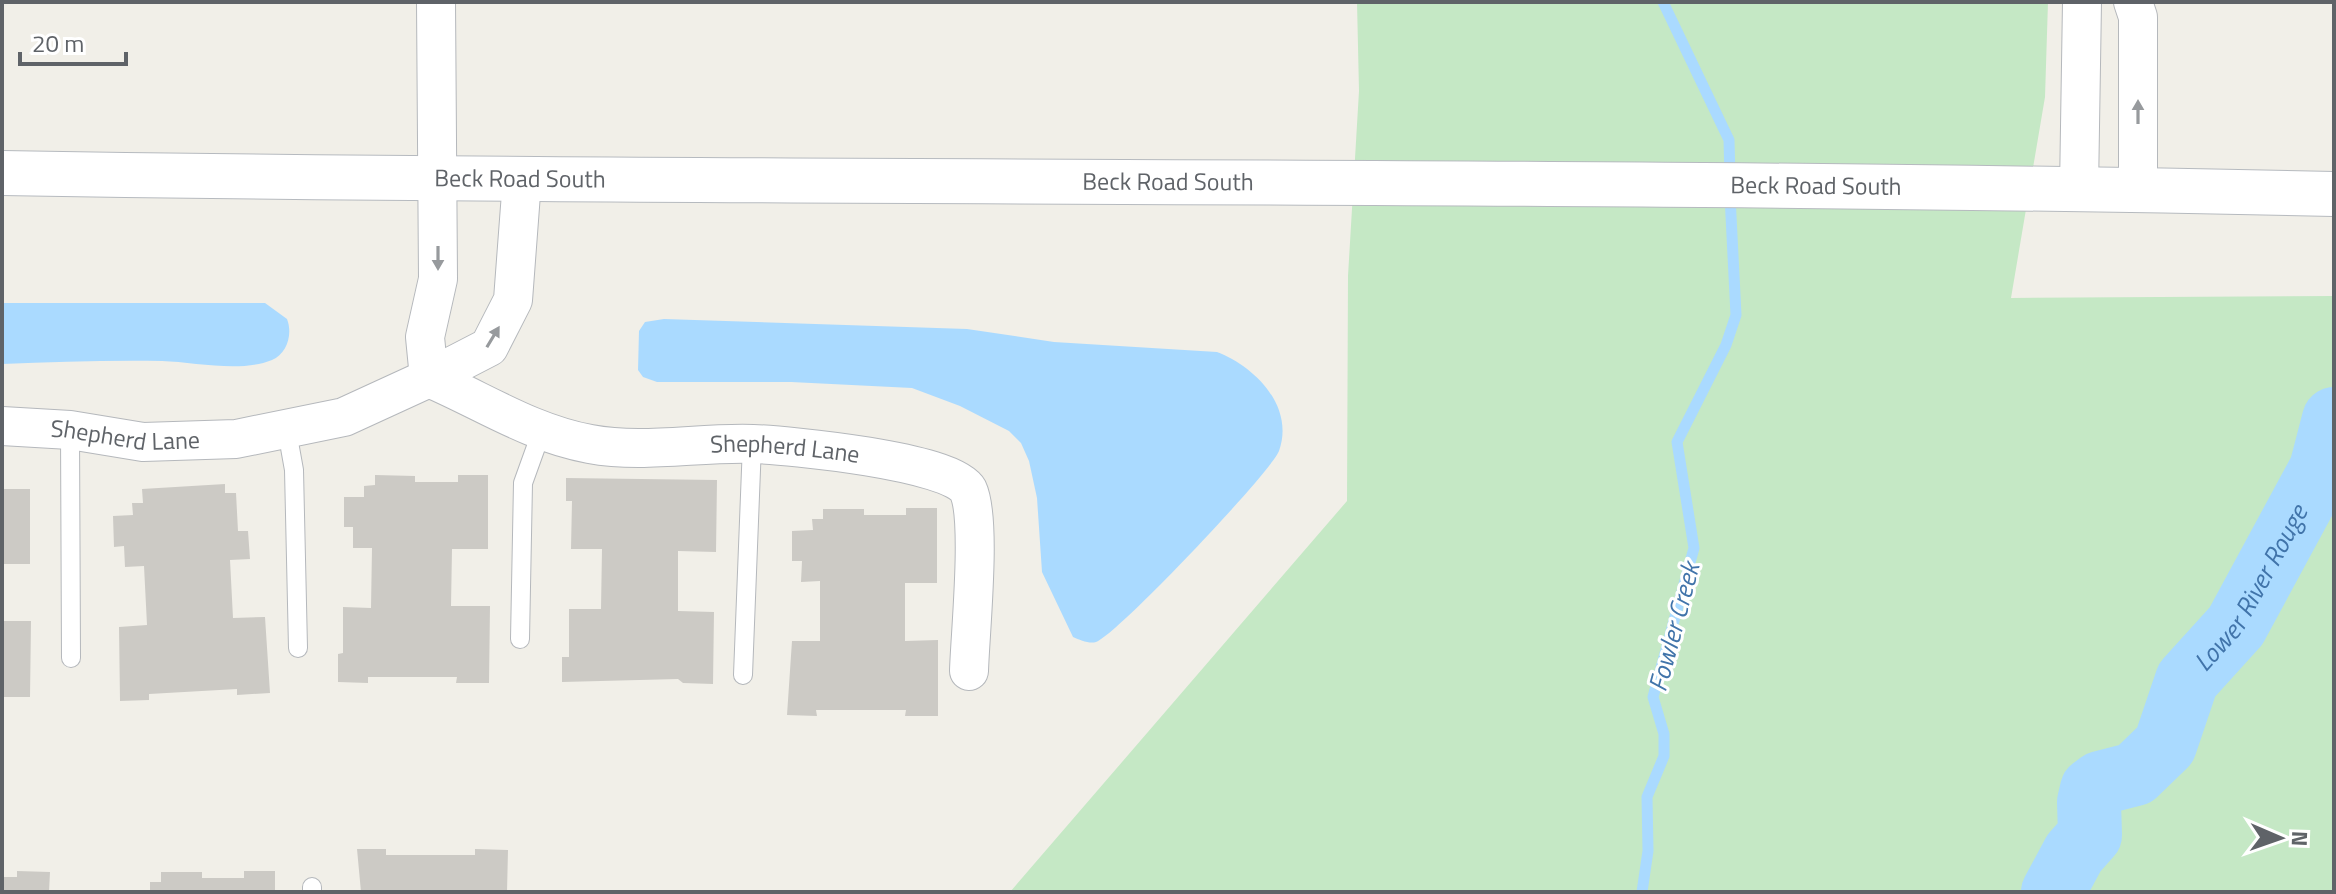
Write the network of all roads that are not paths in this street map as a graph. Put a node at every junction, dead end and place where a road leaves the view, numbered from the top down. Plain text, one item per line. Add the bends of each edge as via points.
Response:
1 (436, 2) edge
2 (2082, 2) edge
3 (2133, 2) edge
4 (2, 173) edge
5 (438, 180) junction
6 (522, 180) junction
7 (2079, 189) junction
8 (2138, 190) junction
9 (2334, 194) edge
10 (429, 378) junction
11 (2, 426) edge
12 (70, 430) junction
13 (287, 431) junction
14 (541, 433) junction
15 (752, 444) junction
16 (520, 639) dead end
17 (298, 648) dead end
18 (71, 658) dead end
19 (969, 671) dead end
20 (743, 675) dead end

1 - 5 street
2 - 7 street
8 -> 3 street via 2138,17
4 - 5 main road, Beck Road South
5 - 6 main road, Beck Road South
5 -> 10 street via 438,279 425,337
6 - 7 main road, Beck Road South
10 -> 6 street, Shepherd Lane via 489,347 513,300
7 - 8 main road, Beck Road South
8 - 9 main road, Beck Road South
10 - 13 street, Shepherd Lane via 344,417
10 - 14 street, Shepherd Lane
11 - 12 street, Shepherd Lane
12 - 13 street, Shepherd Lane via 143,442 189,443
12 - 18 lane
13 - 17 lane via 294,470
14 - 15 street, Shepherd Lane via 617,449
14 - 16 lane via 523,483
15 - 19 street, Shepherd Lane via 894,462 952,476 967,489 974,515
15 - 20 lane

